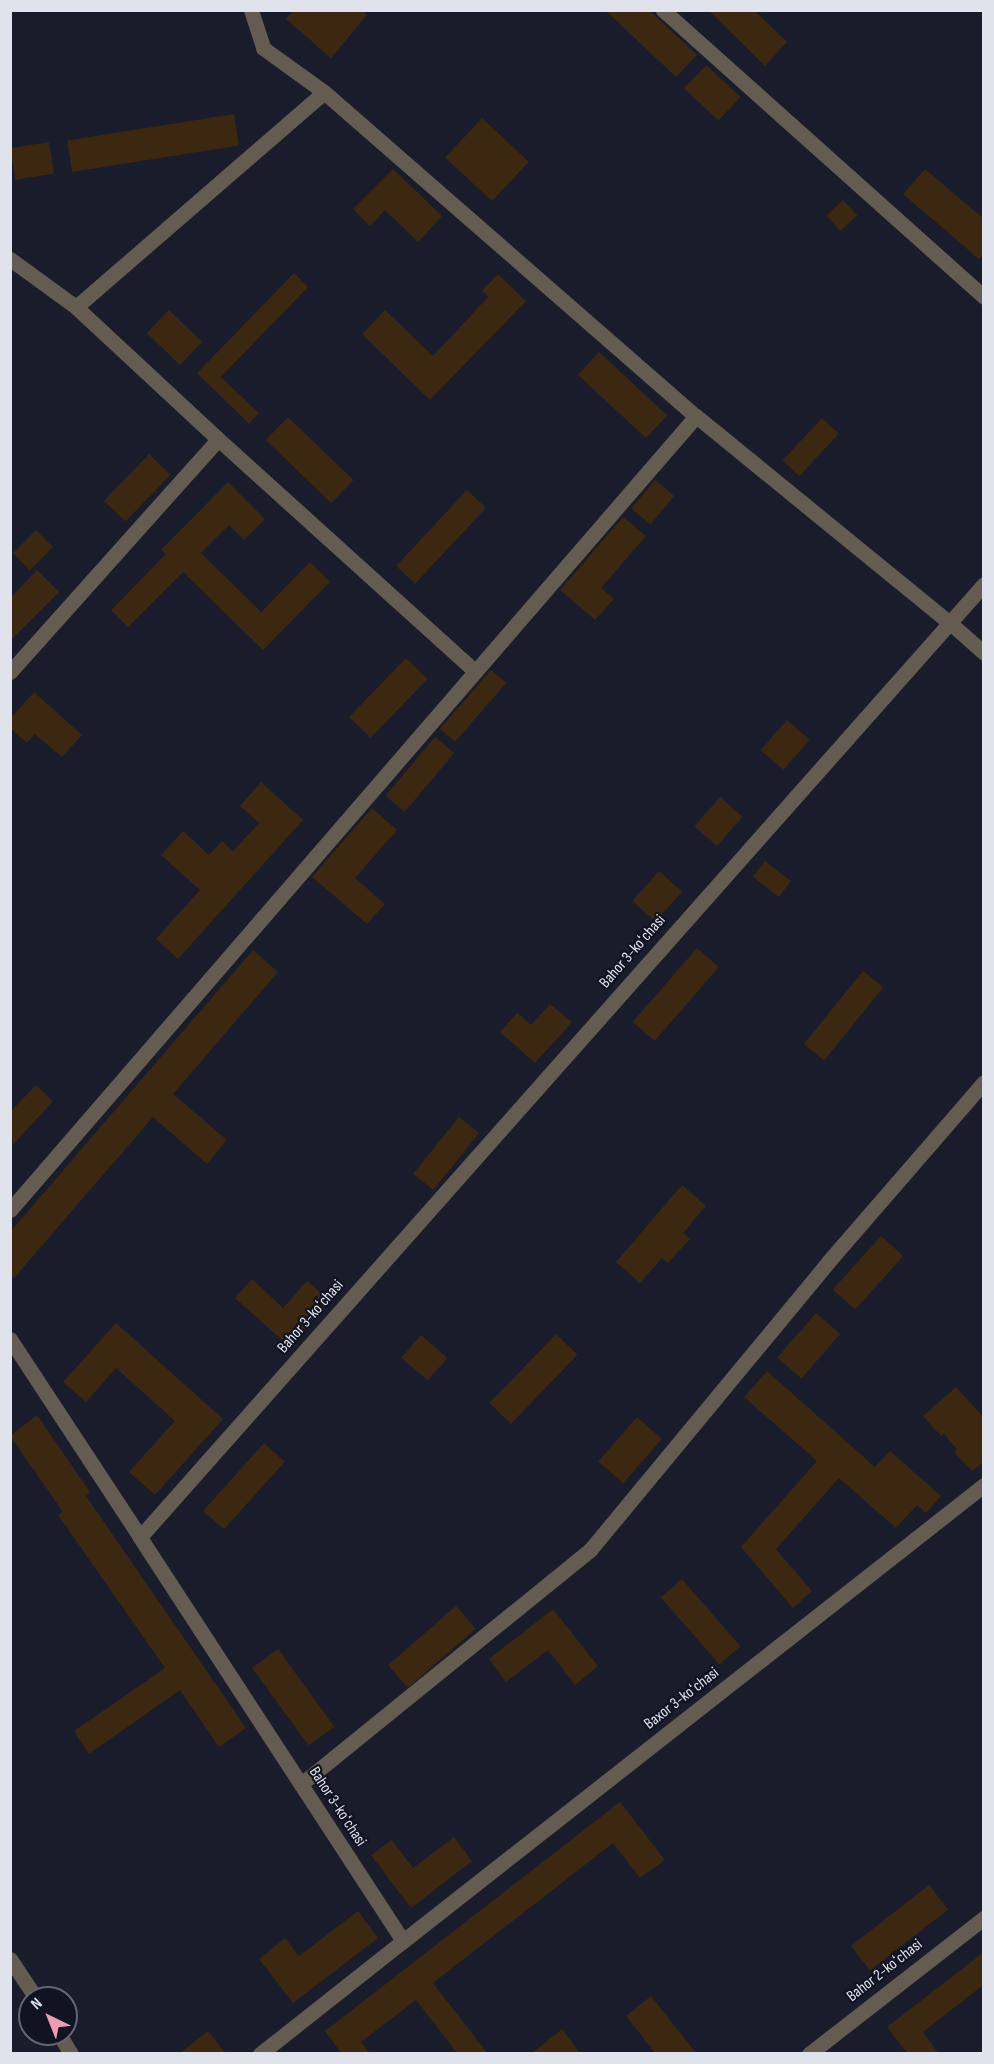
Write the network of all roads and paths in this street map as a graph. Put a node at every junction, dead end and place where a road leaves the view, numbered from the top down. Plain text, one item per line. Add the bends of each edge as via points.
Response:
1 (251, 10) edge
2 (663, 10) edge
3 (324, 92) junction
4 (10, 259) edge
5 (984, 297) edge
6 (75, 307) junction
7 (696, 416) junction
8 (218, 439) junction
9 (984, 584) edge
10 (949, 622) junction
11 (984, 653) edge
12 (475, 671) junction
13 (10, 672) edge
14 (984, 1082) edge
15 (10, 1210) edge
16 (10, 1339) edge
17 (984, 1485) edge
18 (140, 1537) junction
19 (301, 1784) junction
20 (984, 1918) edge
21 (403, 1941) junction
22 (10, 1959) edge
23 (28, 1986) edge
24 (260, 2054) edge
25 (809, 2054) edge

1 - 3 street via 263,48
2 - 5 street
3 - 6 street
3 - 7 street
4 - 6 street
6 - 8 street
7 - 10 street
7 - 12 street
8 - 12 street
8 - 13 street
9 - 10 street, Bahor 3-koʻchasi
10 - 11 street
10 - 18 street, Bahor 3-koʻchasi
12 - 15 street
14 - 19 street via 828,1262 590,1550
16 - 18 street
17 - 21 street, Baxor 3-koʻchasi
18 - 19 street, Bahor 3-koʻchasi
19 - 21 street, Bahor 3-koʻchasi
20 - 25 street, Bahor 2-koʻchasi
21 - 24 street
22 - 23 street

